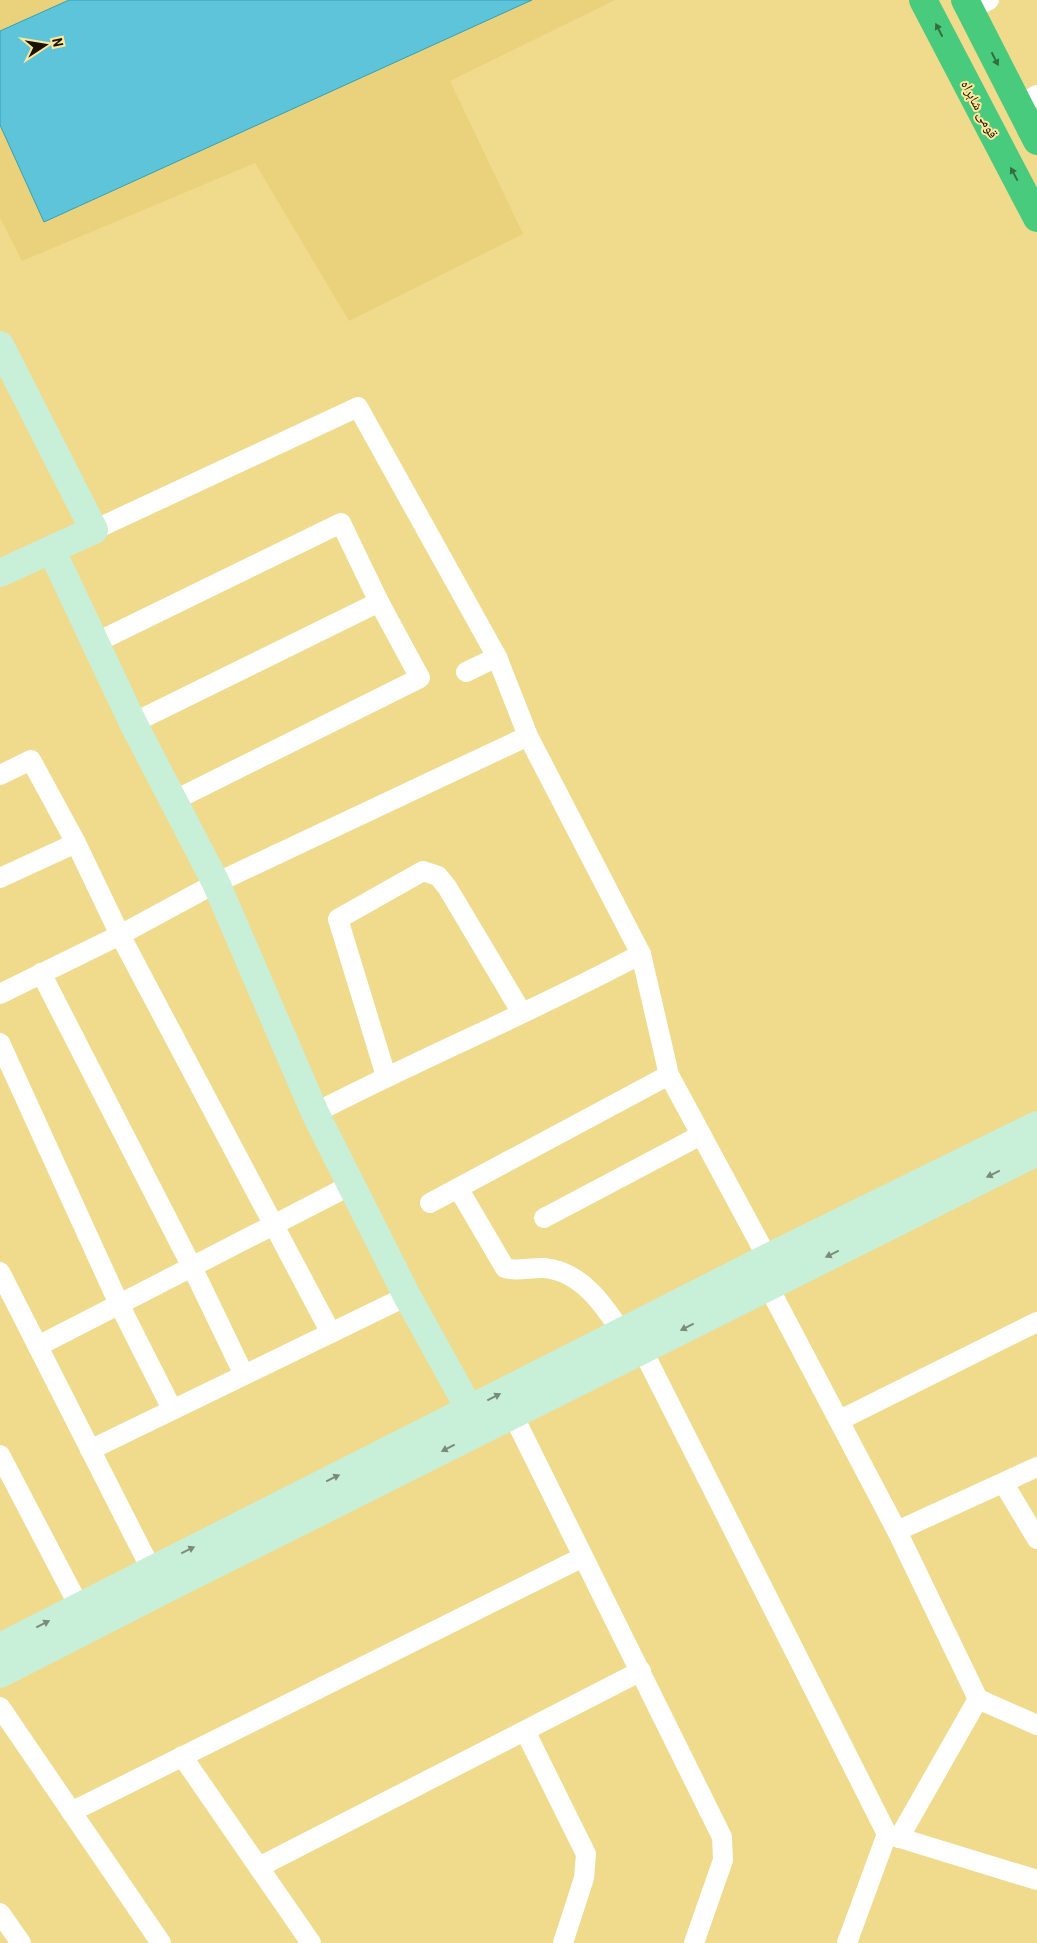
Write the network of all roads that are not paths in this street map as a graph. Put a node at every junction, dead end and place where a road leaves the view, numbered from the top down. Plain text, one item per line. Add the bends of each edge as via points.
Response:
1 (923, 0) edge
2 (974, 3) edge
3 (1028, 100) edge
4 (1037, 141) edge
5 (1037, 218) edge
6 (0, 345) edge
7 (94, 530) junction
8 (52, 551) junction
9 (0, 573) edge
10 (379, 602) junction
11 (95, 643) junction
12 (497, 656) junction
13 (466, 672) dead end
14 (133, 723) junction
15 (528, 736) junction
16 (0, 775) edge
17 (173, 801) junction
18 (76, 843) junction
19 (0, 878) edge
20 (216, 883) junction
21 (120, 935) junction
22 (641, 954) junction
23 (41, 973) junction
24 (0, 994) edge
25 (522, 1013) junction
26 (0, 1043) edge
27 (669, 1075) junction
28 (386, 1076) junction
29 (315, 1113) junction
30 (1037, 1125) edge
31 (701, 1135) junction
32 (1037, 1152) edge
33 (351, 1185) junction
34 (458, 1188) junction
35 (430, 1203) dead end
36 (544, 1218) dead end
37 (272, 1226) junction
38 (856, 1228) junction
39 (192, 1266) junction
40 (0, 1272) edge
41 (772, 1275) junction
42 (407, 1296) junction
43 (119, 1304) junction
44 (1037, 1322) edge
45 (331, 1333) junction
46 (633, 1345) junction
47 (38, 1346) junction
48 (244, 1375) junction
49 (172, 1409) junction
50 (470, 1410) junction
51 (513, 1416) junction
52 (840, 1420) junction
53 (90, 1450) junction
54 (0, 1455) edge
55 (1037, 1467) edge
56 (1004, 1484) junction
57 (897, 1531) junction
58 (1037, 1539) edge
59 (583, 1557) junction
60 (151, 1569) junction
61 (79, 1606) junction
62 (0, 1647) edge
63 (641, 1671) junction
64 (0, 1674) edge
65 (978, 1698) junction
66 (0, 1707) edge
67 (1037, 1725) edge
68 (524, 1731) junction
69 (182, 1756) junction
70 (71, 1812) junction
71 (893, 1836) junction
72 (259, 1867) junction
73 (1037, 1880) edge
74 (0, 1912) edge
75 (21, 1943) edge
76 (161, 1943) edge
77 (311, 1943) edge
78 (563, 1943) edge
79 (694, 1943) edge
80 (847, 1943) edge

5 -> 1 highway, قومی شاہراہ
2 -> 3 highway
3 - 4 highway
6 - 7 street
7 - 8 street
7 - 12 street via 358,407
8 - 9 street
8 - 11 street
10 - 11 street via 341,523
10 - 14 street
10 - 17 street via 420,678
11 - 14 street
12 - 13 street
12 - 15 street
14 - 17 street
15 - 20 street
15 - 22 street
16 - 18 street via 31,760
17 - 20 street
18 - 19 street
18 - 21 street
20 - 21 street
20 - 29 street
21 - 23 street
21 - 37 street
22 - 25 street
22 - 27 street
23 - 24 street
23 - 39 street
25 - 28 street
25 - 28 street via 447,887 438,876 423,871 338,919
26 - 43 street
27 - 31 street
27 - 34 street
28 - 29 street
29 - 33 street
30 - 38 street
31 - 36 street
31 - 41 street
32 -> 38 street
33 - 37 street
33 - 42 street
34 - 35 street
34 - 46 street via 505,1268 542,1268 562,1272 582,1283
37 - 39 street
37 - 45 street
38 - 41 street
39 - 43 street
39 - 48 street
40 - 47 street
41 - 46 street
41 - 52 street
42 - 45 street
42 - 50 street
43 - 47 street
43 - 49 street
44 - 52 street
45 - 48 street
50 -> 46 street
46 - 51 street
46 - 71 street
47 - 53 street
48 - 49 street
49 - 53 street
60 -> 50 street
51 - 59 street
51 -> 64 street
52 - 57 street
53 - 60 street
54 - 61 street
55 - 56 street
56 - 57 street
56 - 58 street
57 - 65 street
59 - 63 street
59 - 69 street
60 - 61 street
62 -> 61 street
63 - 68 street
63 - 79 street via 722,1837 723,1860
65 - 67 street
65 - 71 street
66 - 70 street
68 - 72 street
68 - 78 street via 586,1854 584,1878
69 - 70 street
69 - 72 street
70 - 76 street
71 - 73 street
71 - 80 street
72 - 77 street
74 - 75 street

